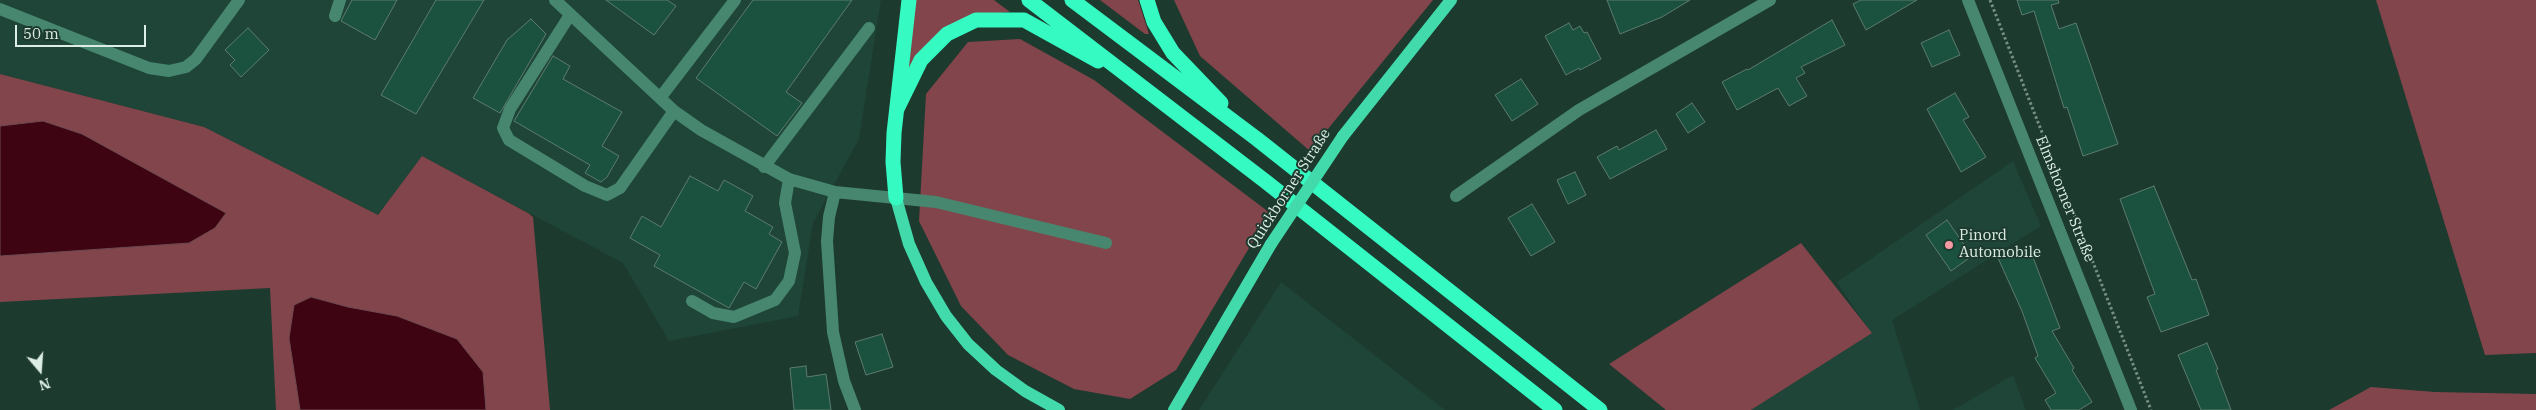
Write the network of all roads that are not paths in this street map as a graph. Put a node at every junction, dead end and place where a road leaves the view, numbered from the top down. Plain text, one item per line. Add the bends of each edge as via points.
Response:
1 (239, 0) edge
2 (340, 0) edge
3 (555, 0) edge
4 (735, 0) edge
5 (909, 0) edge
6 (1030, 0) edge
7 (1072, 0) edge
8 (1147, 0) edge
9 (1451, 0) edge
10 (1770, 0) edge
11 (1968, 0) edge
12 (0, 9) edge
13 (570, 15) junction
14 (335, 16) dead end
15 (869, 28) dead end
16 (1144, 87) junction
17 (660, 98) junction
18 (897, 109) junction
19 (674, 111) junction
20 (1257, 139) junction
21 (764, 167) junction
22 (789, 180) junction
23 (834, 192) junction
24 (1456, 196) dead end
25 (896, 198) junction
26 (1106, 243) dead end
27 (692, 301) dead end
28 (854, 410) edge
29 (1059, 410) edge
30 (1174, 410) edge
31 (1556, 410) edge
32 (1600, 410) edge
33 (2131, 410) edge

1 - 12 street via 196,59 186,67 169,71 149,68
2 - 14 street
3 - 13 street
4 - 17 street
5 - 18 highway
6 - 16 highway
7 - 20 highway
8 - 20 highway via 1154,22 1173,53
9 - 30 main road, Quickborner Straße, bridge via 1343,136 1271,244
10 - 24 street via 1579,110
11 - 33 street, Elmshorner Straße
13 - 17 street
13 - 19 street via 510,109 503,128 509,140 585,186 607,195 620,188
15 - 21 street
16 - 18 highway via 1024,20 976,20 947,34 921,60
16 - 31 highway
17 - 19 street
18 - 25 highway via 893,162
19 - 21 street
20 - 32 highway
21 - 22 street
22 - 23 street
22 - 27 street via 785,203 795,253 789,282 775,300 734,317 713,314
23 - 25 street
23 - 28 street via 828,241 833,332
25 - 26 street via 936,202
25 - 29 main road via 926,282 946,316 968,344 996,370

